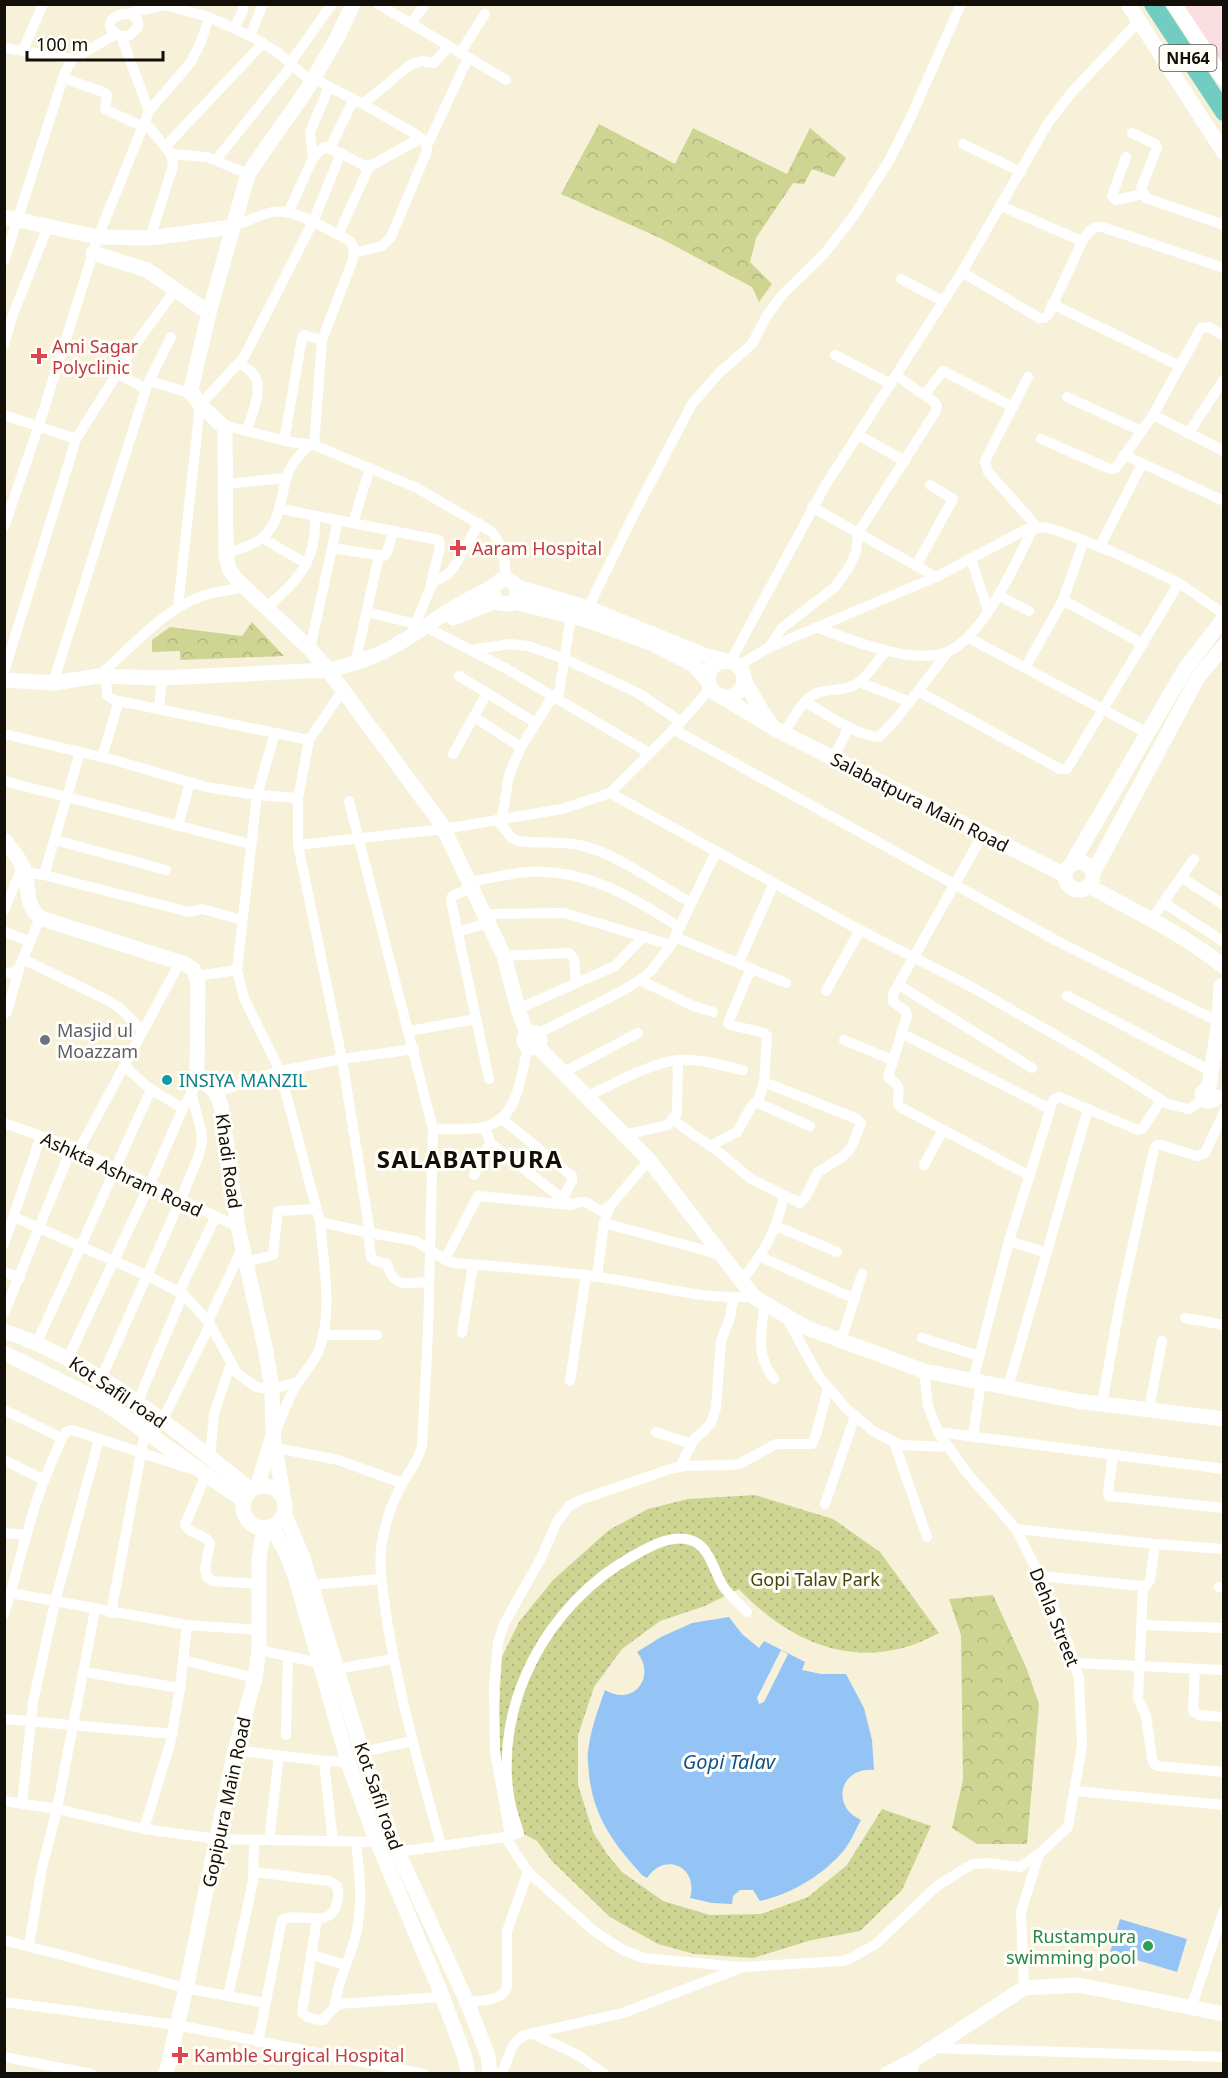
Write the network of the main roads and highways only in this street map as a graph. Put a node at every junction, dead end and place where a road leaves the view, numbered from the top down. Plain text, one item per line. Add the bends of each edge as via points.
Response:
1 (1152, 4) edge
2 (1166, 4) edge
3 (1224, 93) edge
4 (1224, 112) edge

1 - 4 highway, NH64
2 - 3 highway, NH64

